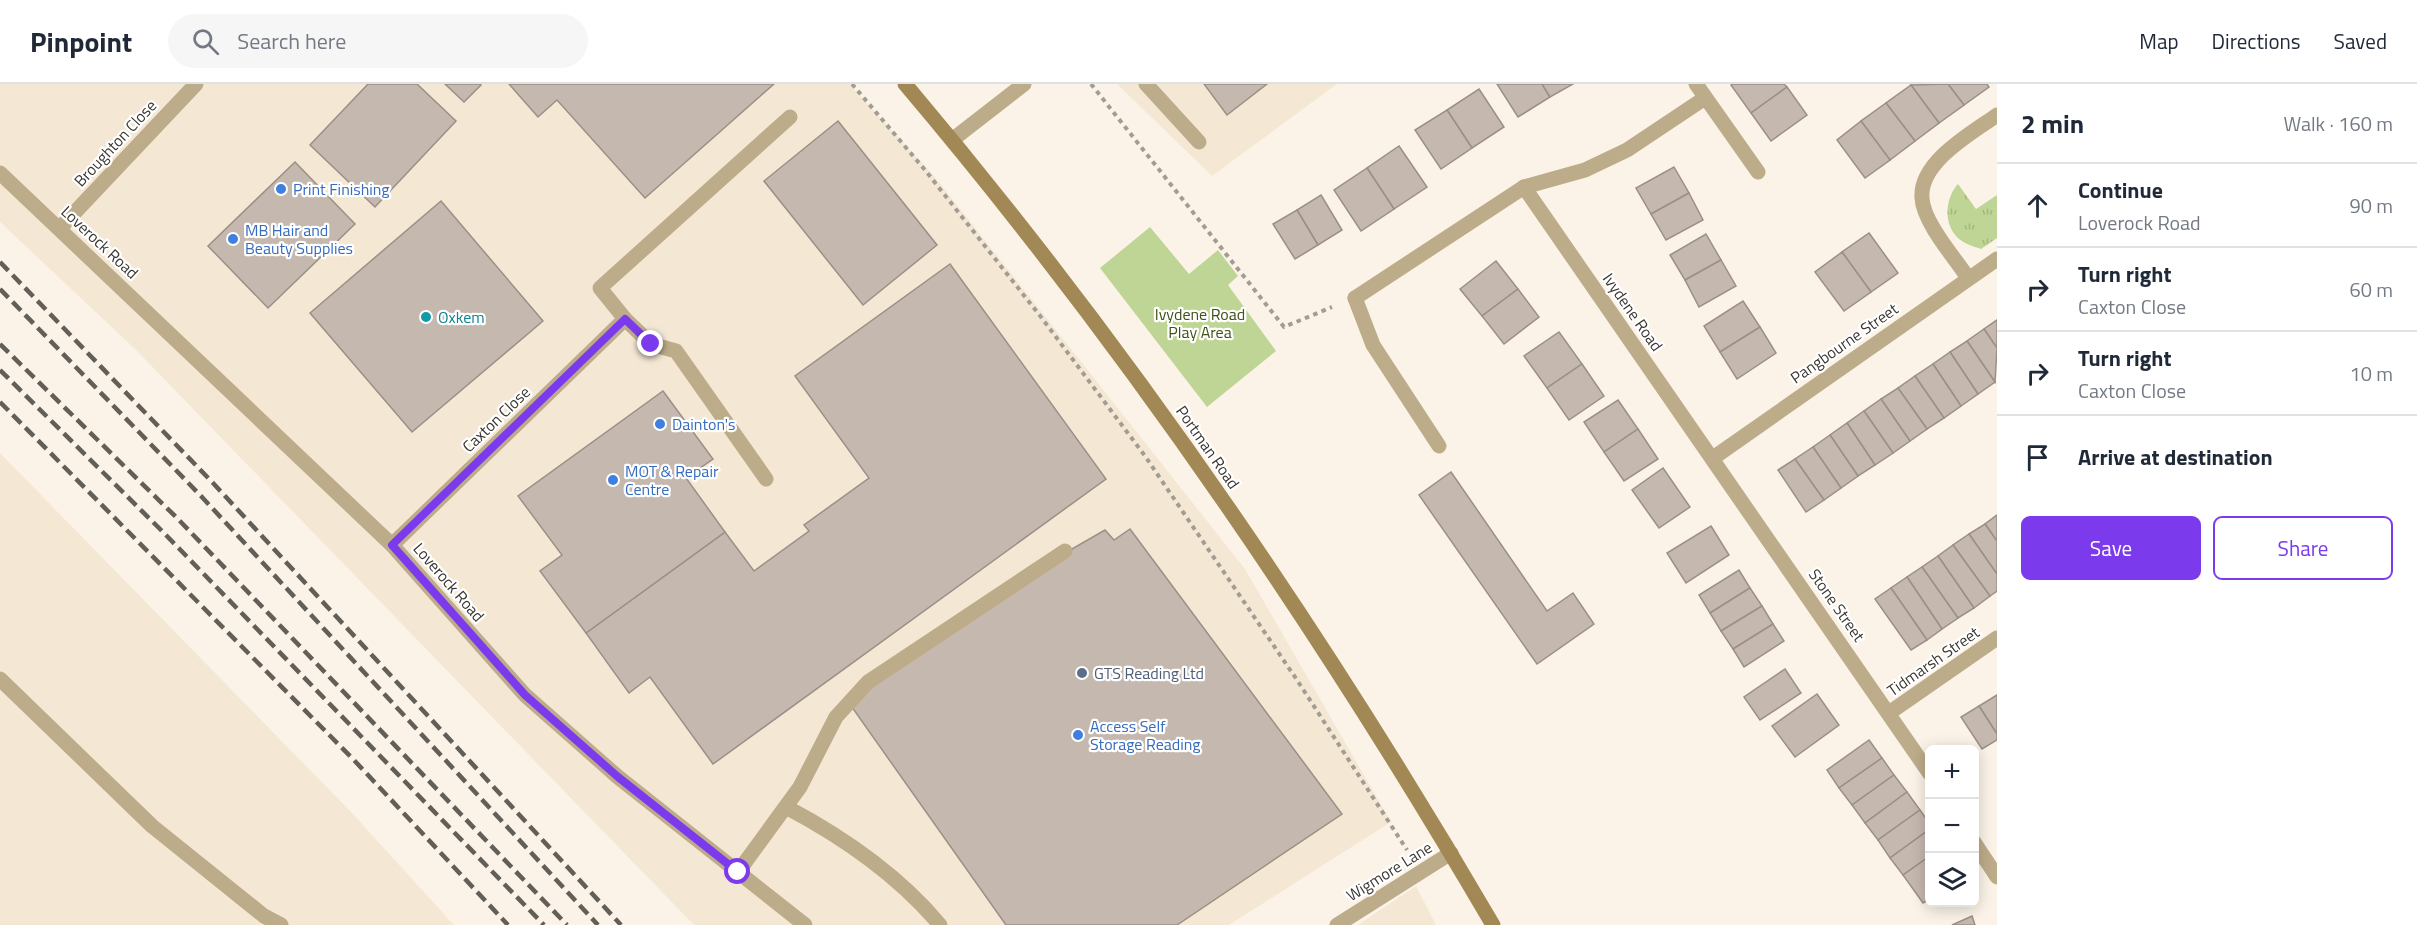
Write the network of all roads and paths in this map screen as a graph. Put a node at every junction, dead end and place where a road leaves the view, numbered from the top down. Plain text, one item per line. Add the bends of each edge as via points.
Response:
1 (196, 84) edge
2 (852, 84) edge
3 (905, 84) edge
4 (1024, 84) edge
5 (1091, 84) edge
6 (1146, 84) edge
7 (1696, 84) edge
8 (1705, 98) junction
9 (1997, 115) edge
10 (790, 117) dead end
11 (952, 140) junction
12 (1199, 142) dead end
13 (1758, 172) dead end
14 (0, 173) edge
15 (1524, 187) junction
16 (60, 228) junction
17 (1997, 259) edge
18 (1968, 278) junction
19 (1304, 318) dead end
20 (625, 319) junction
21 (1439, 446) dead end
22 (1713, 458) junction
23 (766, 479) dead end
24 (392, 545) junction
25 (1065, 551) dead end
26 (1997, 638) edge
27 (0, 679) edge
28 (1889, 713) junction
29 (1925, 768) edge
30 (786, 807) junction
31 (1979, 850) edge
32 (1451, 853) junction
33 (738, 872) junction
34 (1423, 873) junction
35 (1997, 877) edge
36 (281, 925) edge
37 (806, 925) edge
38 (940, 925) edge
39 (1336, 925) edge
40 (1493, 925) edge

1 - 16 street, Broughton Close
2 - 34 path via 1034,307 1145,456
3 - 11 street, Portman Road
4 - 11 street
5 - 19 path via 1284,327
6 - 12 street
7 - 8 street
8 - 13 street
8 - 15 street via 1627,150 1585,170
9 - 18 street via 1946,151 1930,172 1922,197 1930,221
10 - 20 street via 600,288
11 - 32 street, Portman Road via 1183,442 1282,584
14 - 16 street, Loverock Road
15 - 21 street via 1355,298 1373,345
15 - 22 street, Ivydene Road
16 - 24 street, Loverock Road
17 - 18 street, Pangbourne Street
18 - 22 street, Pangbourne Street
20 - 23 street via 651,344 676,351
20 - 24 street, Caxton Close
22 - 28 street, Stone Street
24 - 33 street, Loverock Road via 525,695 618,777
25 - 30 street via 868,682 836,717
26 - 28 street, Tidmarsh Street
27 - 36 street via 152,826 264,916
28 - 29 street, Stone Street
30 - 33 street
30 - 38 street via 852,847 905,887
31 - 35 street
32 - 34 street, Wigmore Lane
32 - 40 street, Wigmore Lane
33 - 37 street, Loverock Road
34 - 39 street, Wigmore Lane

